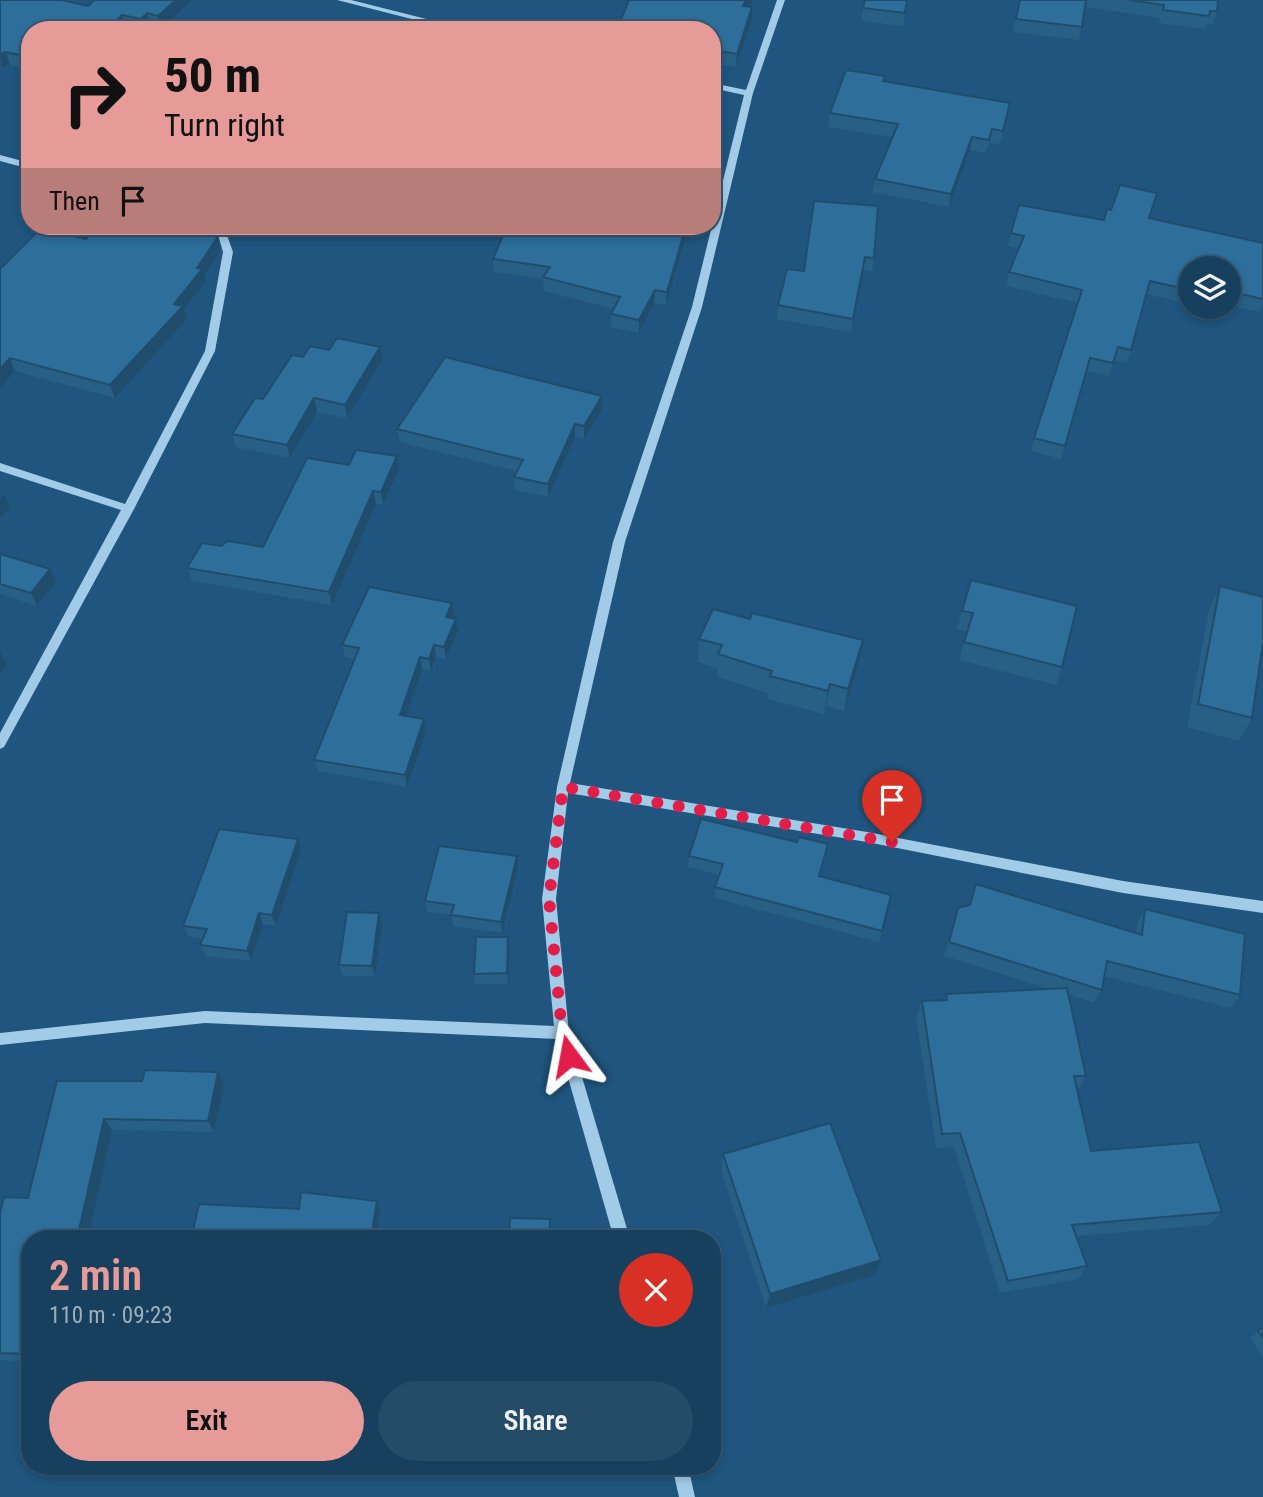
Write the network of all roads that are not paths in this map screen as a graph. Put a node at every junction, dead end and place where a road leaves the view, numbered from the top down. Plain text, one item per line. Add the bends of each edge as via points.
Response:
1 (341, 0) edge
2 (781, 0) edge
3 (428, 21) edge
4 (721, 87) edge
5 (748, 93) junction
6 (0, 158) edge
7 (21, 164) edge
8 (721, 206) edge
9 (223, 235) edge
10 (714, 235) edge
11 (0, 467) edge
12 (129, 509) junction
13 (0, 744) edge
14 (563, 787) junction
15 (1263, 907) edge
16 (562, 1032) junction
17 (0, 1039) edge
18 (619, 1230) edge
19 (682, 1475) edge
20 (687, 1497) edge

1 - 3 street
2 - 5 street
4 - 5 street
5 - 8 street
6 - 7 street
9 - 12 street via 228,252 210,351
10 - 14 street via 697,307 619,542
11 - 12 street
12 - 13 street
14 - 15 street via 867,837 1123,887
14 - 16 street via 549,899
16 - 17 street via 205,1017
16 - 18 street
19 - 20 street

